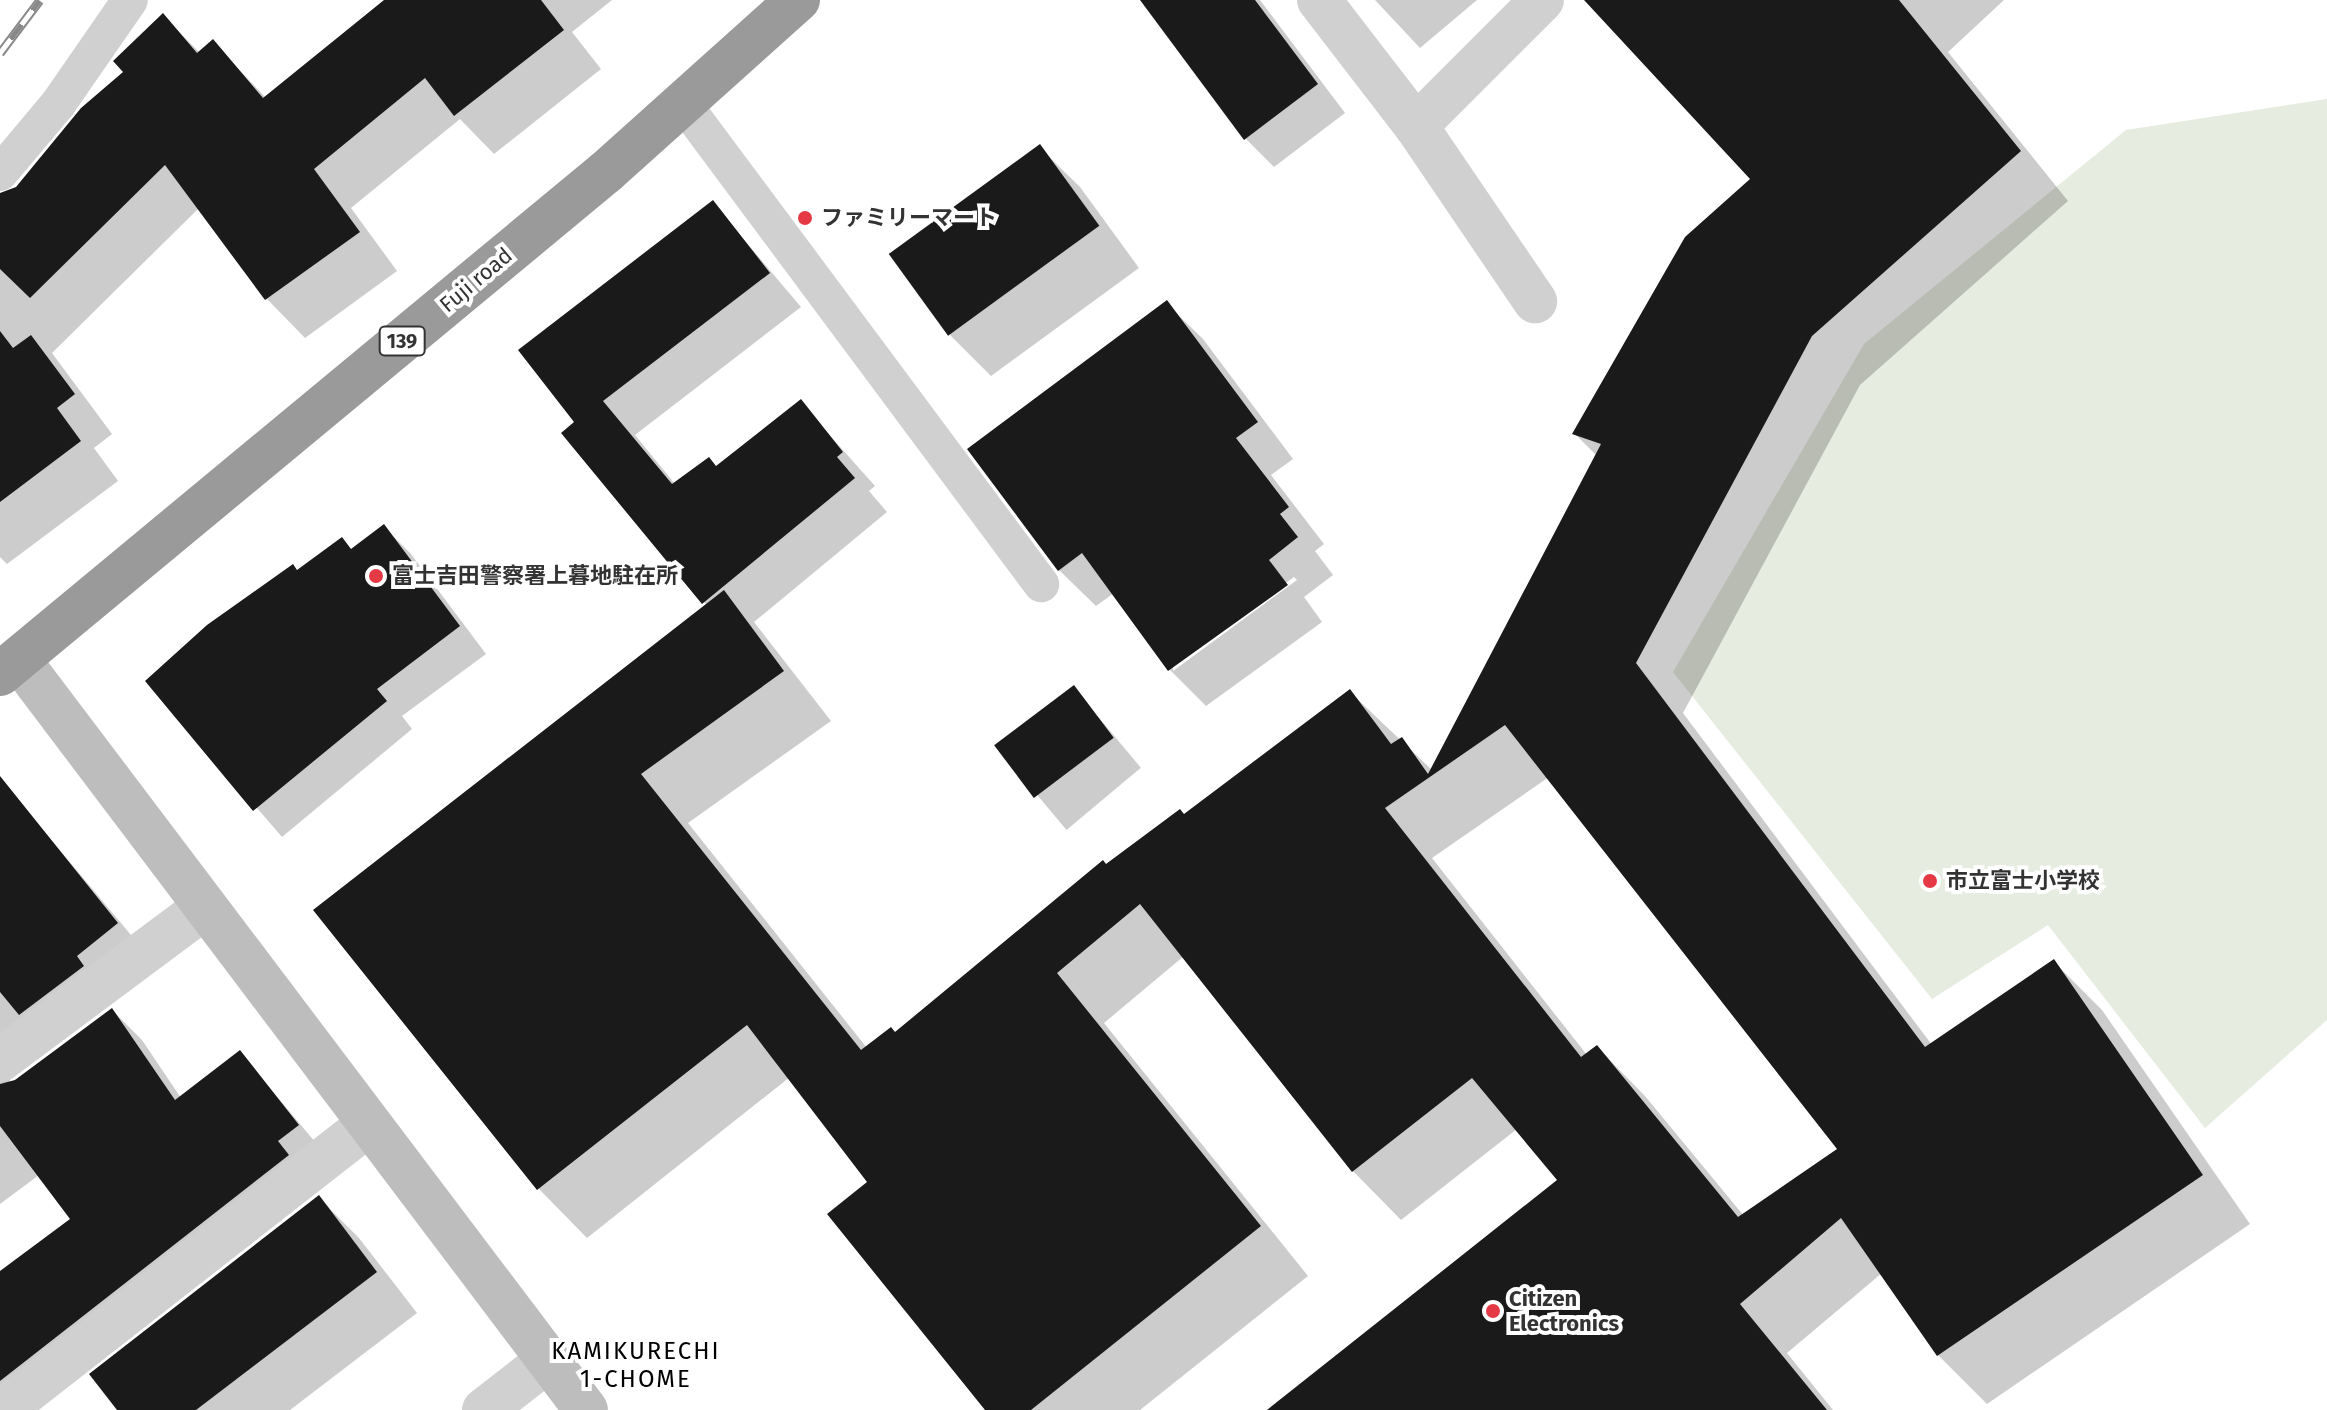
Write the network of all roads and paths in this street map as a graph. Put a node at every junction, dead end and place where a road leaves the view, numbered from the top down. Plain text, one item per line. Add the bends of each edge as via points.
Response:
1 (130, 0) edge
2 (798, 0) edge
3 (1319, 0) edge
4 (1542, 0) edge
5 (683, 103) junction
6 (1416, 126) junction
7 (0, 173) edge
8 (1535, 301) dead end
9 (1041, 584) dead end
10 (9, 667) edge
11 (205, 907) junction
12 (0, 1060) edge
13 (368, 1125) junction
14 (547, 1361) junction
15 (3, 1410) edge
16 (484, 1410) edge
17 (586, 1410) edge

1 - 7 lane via 58,104
2 - 5 highway, Fuji road / 139
3 - 6 street
4 - 6 street
5 - 9 lane
5 - 10 highway, Fuji road / 139
6 - 8 street
10 - 11 street
11 - 12 street
11 - 13 street
13 - 14 street
13 - 15 street
14 - 16 street
14 - 17 street

